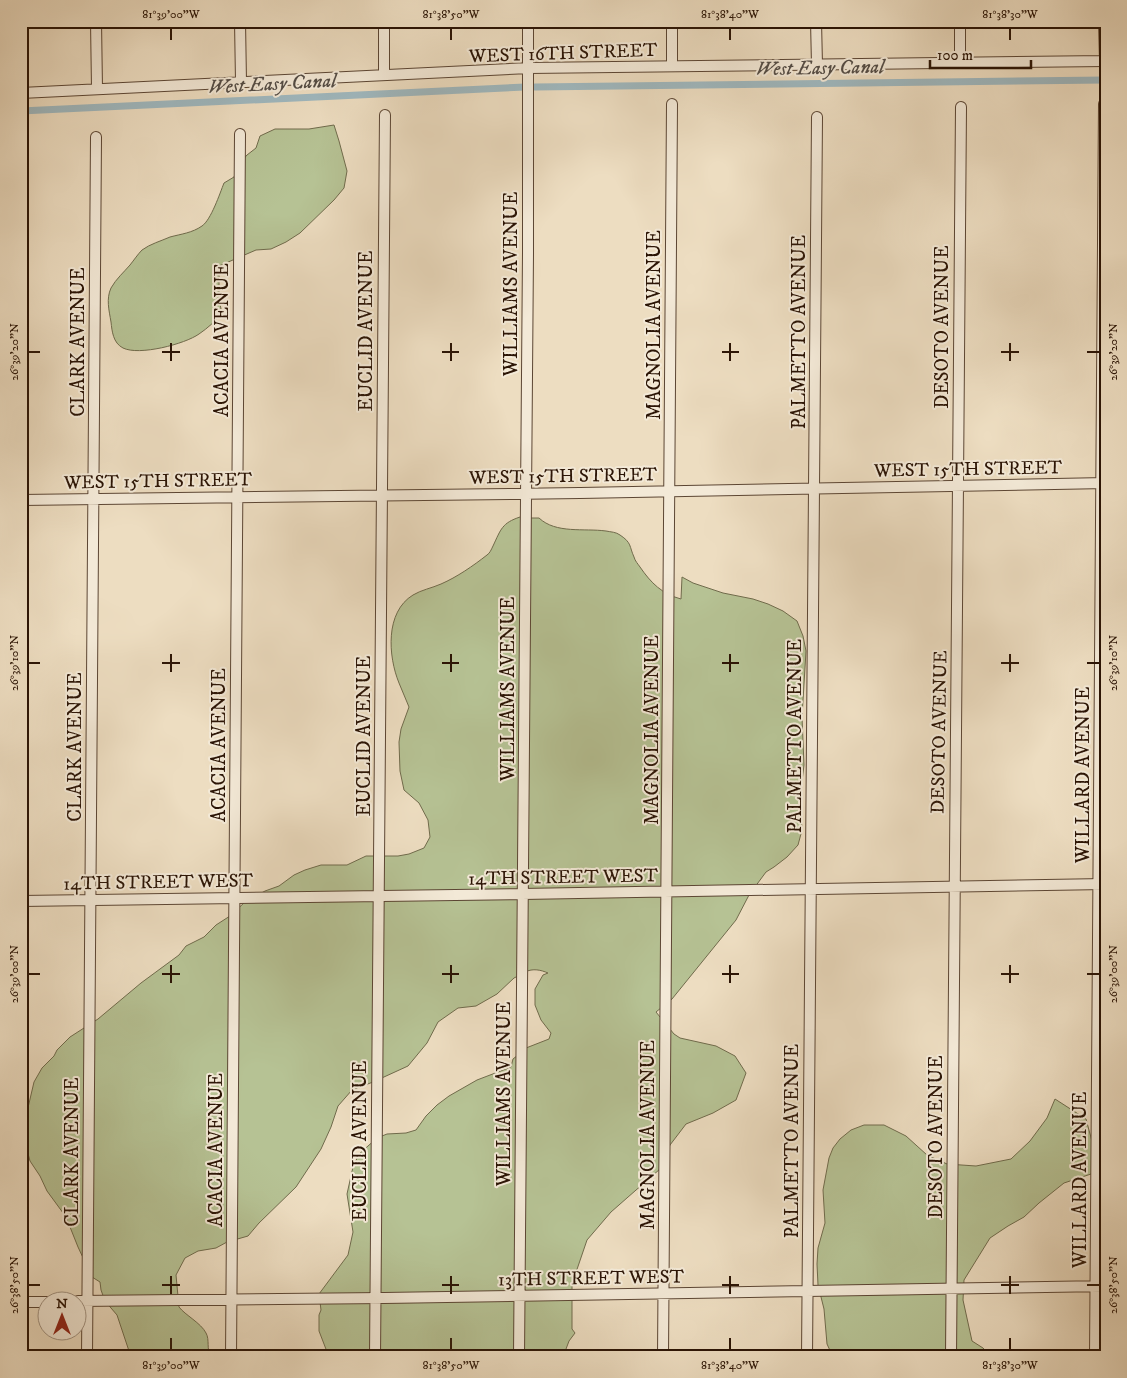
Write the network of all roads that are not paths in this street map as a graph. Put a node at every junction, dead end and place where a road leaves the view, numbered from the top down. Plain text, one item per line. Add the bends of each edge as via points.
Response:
1 (96, 21) edge
2 (240, 21) edge
3 (384, 21) edge
4 (528, 21) edge
5 (672, 21) edge
6 (816, 21) edge
7 (960, 21) edge
8 (1104, 21) edge
9 (1105, 61) edge
10 (960, 63) junction
11 (817, 65) junction
12 (672, 66) junction
13 (529, 68) junction
14 (384, 75) junction
15 (240, 82) junction
16 (97, 89) junction
17 (21, 93) edge
18 (672, 104) dead end
19 (1104, 104) edge
20 (960, 108) dead end
21 (385, 115) dead end
22 (817, 116) dead end
23 (240, 134) dead end
24 (96, 137) dead end
25 (1104, 483) edge
26 (958, 486) junction
27 (814, 488) junction
28 (670, 490) junction
29 (526, 493) junction
30 (382, 495) junction
31 (238, 497) junction
32 (94, 498) junction
33 (21, 500) edge
34 (1102, 885) edge
35 (955, 887) junction
36 (811, 889) junction
37 (667, 892) junction
38 (522, 894) junction
39 (379, 896) junction
40 (234, 898) junction
41 (90, 900) junction
42 (21, 901) edge
43 (1101, 1286) edge
44 (952, 1288) junction
45 (82, 1290) edge
46 (807, 1291) junction
47 (664, 1294) junction
48 (519, 1296) junction
49 (375, 1298) junction
50 (231, 1300) junction
51 (88, 1301) edge
52 (21, 1302) edge
53 (38, 1302) edge
54 (85, 1340) edge
55 (87, 1357) edge
56 (231, 1357) edge
57 (375, 1357) edge
58 (519, 1357) edge
59 (663, 1357) edge
60 (807, 1357) edge
61 (951, 1357) edge
62 (1095, 1357) edge

1 - 16 street
2 - 15 street
3 - 14 street
4 - 13 street, WILLIAMS AVENUE
5 - 12 street
6 - 11 street
7 - 10 street
8 - 9 street
9 - 10 street, WEST 16TH STREET
10 - 11 street, WEST 16TH STREET
11 - 12 street, WEST 16TH STREET
12 - 13 street, WEST 16TH STREET
13 - 14 street, WEST 16TH STREET
13 - 29 street, WILLIAMS AVENUE
14 - 15 street, WEST 16TH STREET
15 - 16 street, WEST 16TH STREET
16 - 17 street, WEST 16TH STREET
18 - 28 street, MAGNOLIA AVENUE
19 - 25 street, WILLARD AVENUE
20 - 26 street, DESOTO AVENUE
21 - 30 street, EUCLID AVENUE
22 - 27 street, PALMETTO AVENUE
23 - 31 street, ACACIA AVENUE
24 - 32 street, CLARK AVENUE
25 - 26 street, WEST 15TH STREET
25 - 34 street, WILLARD AVENUE
26 - 27 street, WEST 15TH STREET
26 - 35 street, DESOTO AVENUE
27 - 28 street, WEST 15TH STREET
27 - 36 street, PALMETTO AVENUE
28 - 29 street, WEST 15TH STREET
28 - 37 street, MAGNOLIA AVENUE
29 - 30 street, WEST 15TH STREET
29 - 38 street, WILLIAMS AVENUE
30 - 31 street, WEST 15TH STREET
30 - 39 street, EUCLID AVENUE
31 - 32 street, WEST 15TH STREET
31 - 40 street, ACACIA AVENUE
32 - 33 street, WEST 15TH STREET
32 - 41 street, CLARK AVENUE
34 - 35 street, 14TH STREET WEST
34 - 43 street, WILLARD AVENUE
35 - 36 street, 14TH STREET WEST
35 - 44 street, DESOTO AVENUE
36 - 37 street, 14TH STREET WEST
36 - 46 street, PALMETTO AVENUE
37 - 38 street, 14TH STREET WEST
37 - 47 street, MAGNOLIA AVENUE
38 - 39 street, 14TH STREET WEST
38 - 48 street, WILLIAMS AVENUE
39 - 40 street, 14TH STREET WEST
39 - 49 street, EUCLID AVENUE
40 - 41 street, 14TH STREET WEST
40 - 50 street, ACACIA AVENUE
41 - 42 street, 14TH STREET WEST
41 - 45 street, CLARK AVENUE
43 - 44 street, 13TH STREET WEST
43 - 62 street, WILLARD AVENUE
44 - 46 street, 13TH STREET WEST
44 - 61 street, DESOTO AVENUE
46 - 47 street, 13TH STREET WEST
46 - 60 street, PALMETTO AVENUE
47 - 48 street, 13TH STREET WEST
47 - 59 street, MAGNOLIA AVENUE
48 - 49 street, 13TH STREET WEST
48 - 58 street, WILLIAMS AVENUE
49 - 50 street, 13TH STREET WEST
49 - 57 street, EUCLID AVENUE
50 - 51 street, 13TH STREET WEST
50 - 56 street, ACACIA AVENUE
52 - 53 street
54 - 55 street, CLARK AVENUE

